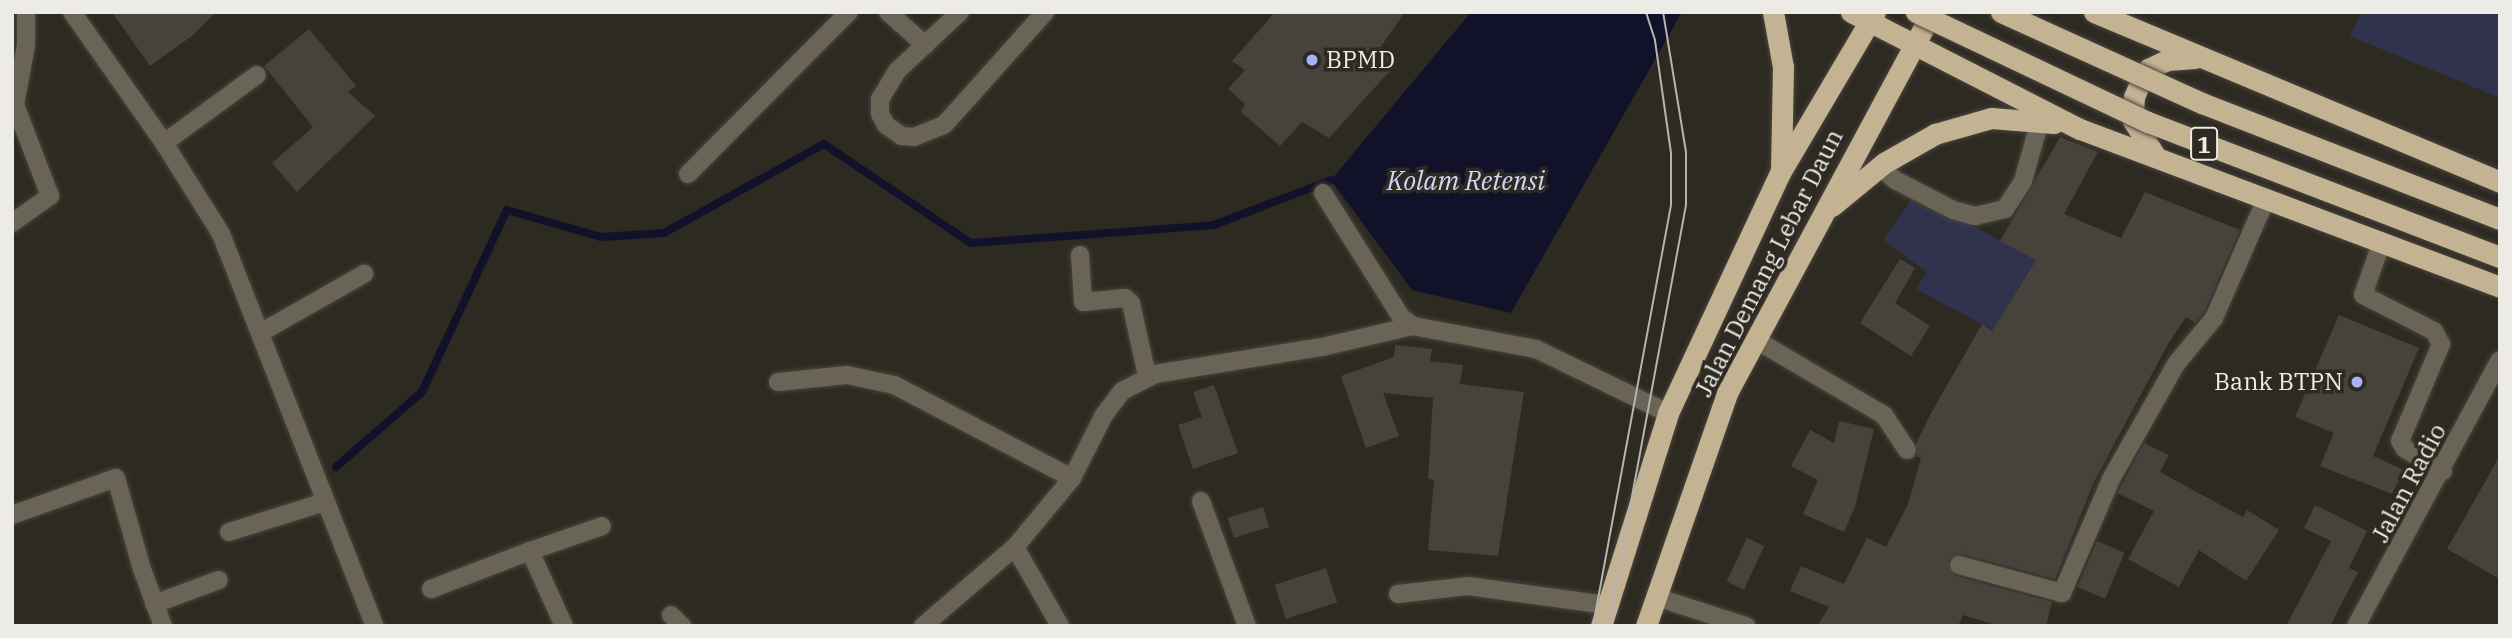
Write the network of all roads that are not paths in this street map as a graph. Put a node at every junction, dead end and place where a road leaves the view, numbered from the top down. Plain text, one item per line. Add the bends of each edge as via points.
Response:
1 (26, 12) edge
2 (72, 12) edge
3 (849, 12) edge
4 (888, 12) edge
5 (960, 12) edge
6 (1045, 12) edge
7 (1773, 12) edge
8 (1916, 12) edge
9 (1932, 12) edge
10 (2001, 12) edge
11 (2094, 12) edge
12 (1865, 16) edge
13 (2118, 19) edge
14 (925, 45) junction
15 (1912, 46) junction
16 (2199, 57) junction
17 (257, 75) dead end
18 (2040, 120) junction
19 (2080, 128) junction
20 (164, 144) junction
21 (2154, 154) junction
22 (1879, 166) junction
23 (1781, 171) junction
24 (688, 174) dead end
25 (2500, 182) edge
26 (1323, 193) dead end
27 (2266, 199) junction
28 (1821, 215) junction
29 (2500, 219) edge
30 (12, 223) edge
31 (2381, 244) junction
32 (1080, 255) dead end
33 (2500, 257) edge
34 (364, 274) dead end
35 (2500, 287) edge
36 (1413, 326) junction
37 (261, 333) junction
38 (1756, 340) junction
39 (2500, 360) edge
40 (1147, 376) junction
41 (778, 382) dead end
42 (1668, 413) junction
43 (1907, 450) dead end
44 (2443, 471) junction
45 (1072, 478) junction
46 (1201, 501) dead end
47 (325, 502) junction
48 (12, 515) edge
49 (602, 526) dead end
50 (229, 532) dead end
51 (1015, 547) junction
52 (530, 551) junction
53 (1959, 565) dead end
54 (219, 580) dead end
55 (431, 589) dead end
56 (1398, 594) dead end
57 (1656, 597) junction
58 (154, 604) junction
59 (1607, 605) junction
60 (163, 626) edge
61 (375, 626) edge
62 (564, 626) edge
63 (923, 626) edge
64 (1060, 626) edge
65 (1247, 626) edge
66 (1601, 626) edge
67 (1646, 626) edge
68 (1746, 626) edge
69 (2357, 626) edge

1 - 30 street via 24,59 15,105 50,193
2 - 20 street
3 - 24 street
4 - 14 street
5 - 14 street
6 - 14 street via 944,125 902,136 886,125 880,99 897,71
7 - 23 highway via 1783,67
8 - 33 highway, 1, bridge via 2148,122
9 - 15 highway, Jalan Demang Lebar Daun
10 - 29 highway, 1, bridge via 2202,103
11 - 13 highway
12 - 15 highway
12 - 23 highway, Jalan Demang Lebar Daun
13 - 16 highway
15 - 19 highway
15 - 28 highway, Jalan Demang Lebar Daun
16 - 21 highway via 2167,60 2148,68 2142,78 2134,97 2133,120
16 - 25 highway
17 - 20 street
18 - 19 highway
18 - 22 highway via 2007,117 1978,121 1935,134
18 - 22 street via 2023,181 2005,209 1975,216 1953,210 1895,180
19 - 21 highway
20 - 37 street via 221,234
21 - 27 highway
22 - 28 highway
23 - 42 highway, Jalan Demang Lebar Daun
26 - 36 street via 1402,317
27 - 31 highway
27 - 53 street via 2214,318 2176,363 2111,480 2062,593
28 - 38 highway, Jalan Demang Lebar Daun
31 - 35 highway
31 - 44 street via 2363,295 2434,331 2441,344 2400,441 2405,449
32 - 40 street via 1083,302 1125,298 1131,303
34 - 37 street
36 - 40 street via 1322,347
36 - 42 street via 1536,349
37 - 47 street
38 - 43 street via 1884,415
38 - 57 highway, Jalan Demang Lebar Daun via 1728,391
39 - 44 street, Jalan Radio
40 - 45 street via 1122,391 1110,407
41 - 45 street via 847,374 894,385
42 - 59 highway, Jalan Demang Lebar Daun
44 - 69 street, Jalan Radio
45 - 51 street
46 - 65 street
47 - 50 street
47 - 61 street
48 - 58 street via 116,478
49 - 52 street
51 - 63 street
51 - 64 street
52 - 55 street
52 - 62 street
54 - 58 street
56 - 59 street via 1468,586
57 - 67 highway, Jalan Demang Lebar Daun
57 - 68 street
58 - 60 street
59 - 66 highway, Jalan Demang Lebar Daun

